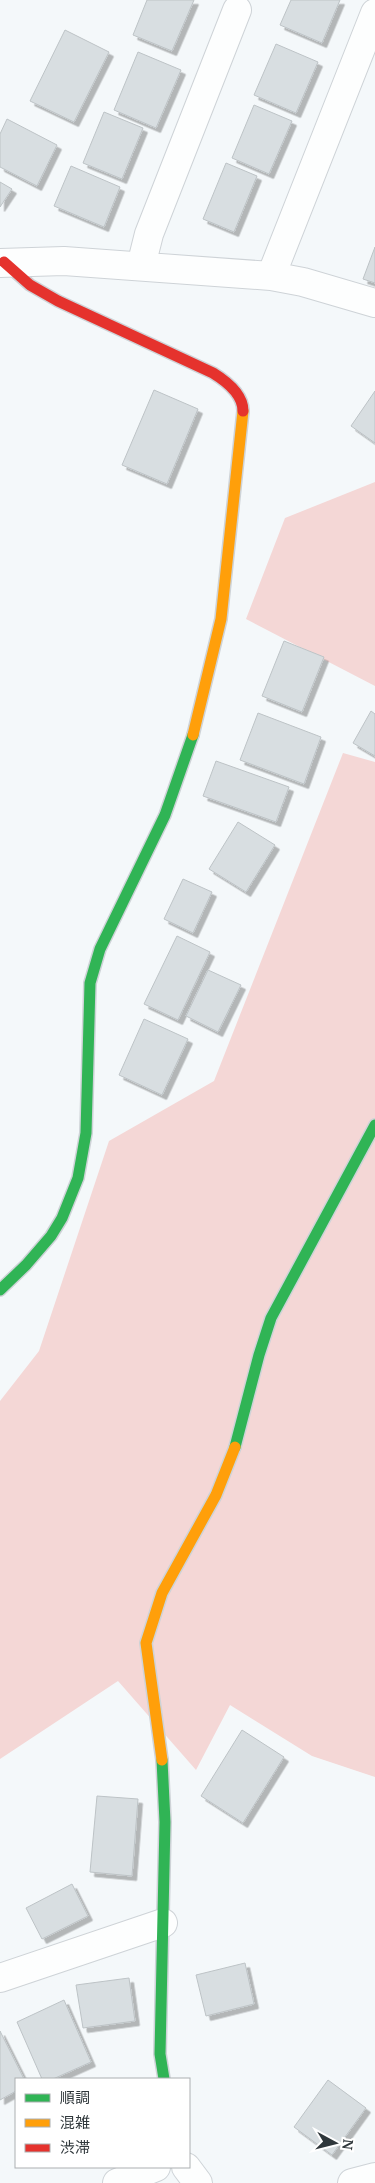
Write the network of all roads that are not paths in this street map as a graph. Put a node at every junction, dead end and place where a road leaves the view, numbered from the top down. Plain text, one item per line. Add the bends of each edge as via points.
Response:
1 (237, 10) dead end
2 (375, 13) edge
3 (2, 263) edge
4 (140, 266) junction
5 (270, 276) junction
6 (375, 303) edge
7 (375, 1125) edge
8 (0, 1290) edge
9 (163, 1923) junction
10 (0, 1978) edge
11 (164, 2078) edge
12 (154, 2168) edge
13 (187, 2168) edge
14 (375, 2177) edge
15 (117, 2183) edge
16 (198, 2183) edge
17 (352, 2183) edge

1 - 4 street via 148,234
2 - 5 street
3 - 4 street via 64,261
3 - 8 street via 58,301 224,378 239,393 243,406 221,618 197,720 165,815 100,949 90,982 86,1134 78,1178 66,1210 51,1236
4 - 5 street
5 - 6 street
7 - 9 street via 271,1318 231,1461 162,1594 152,1620 146,1644 162,1752 165,1822
9 - 10 street
9 - 11 street via 160,2054
12 - 15 street
13 - 16 street
14 - 17 street

